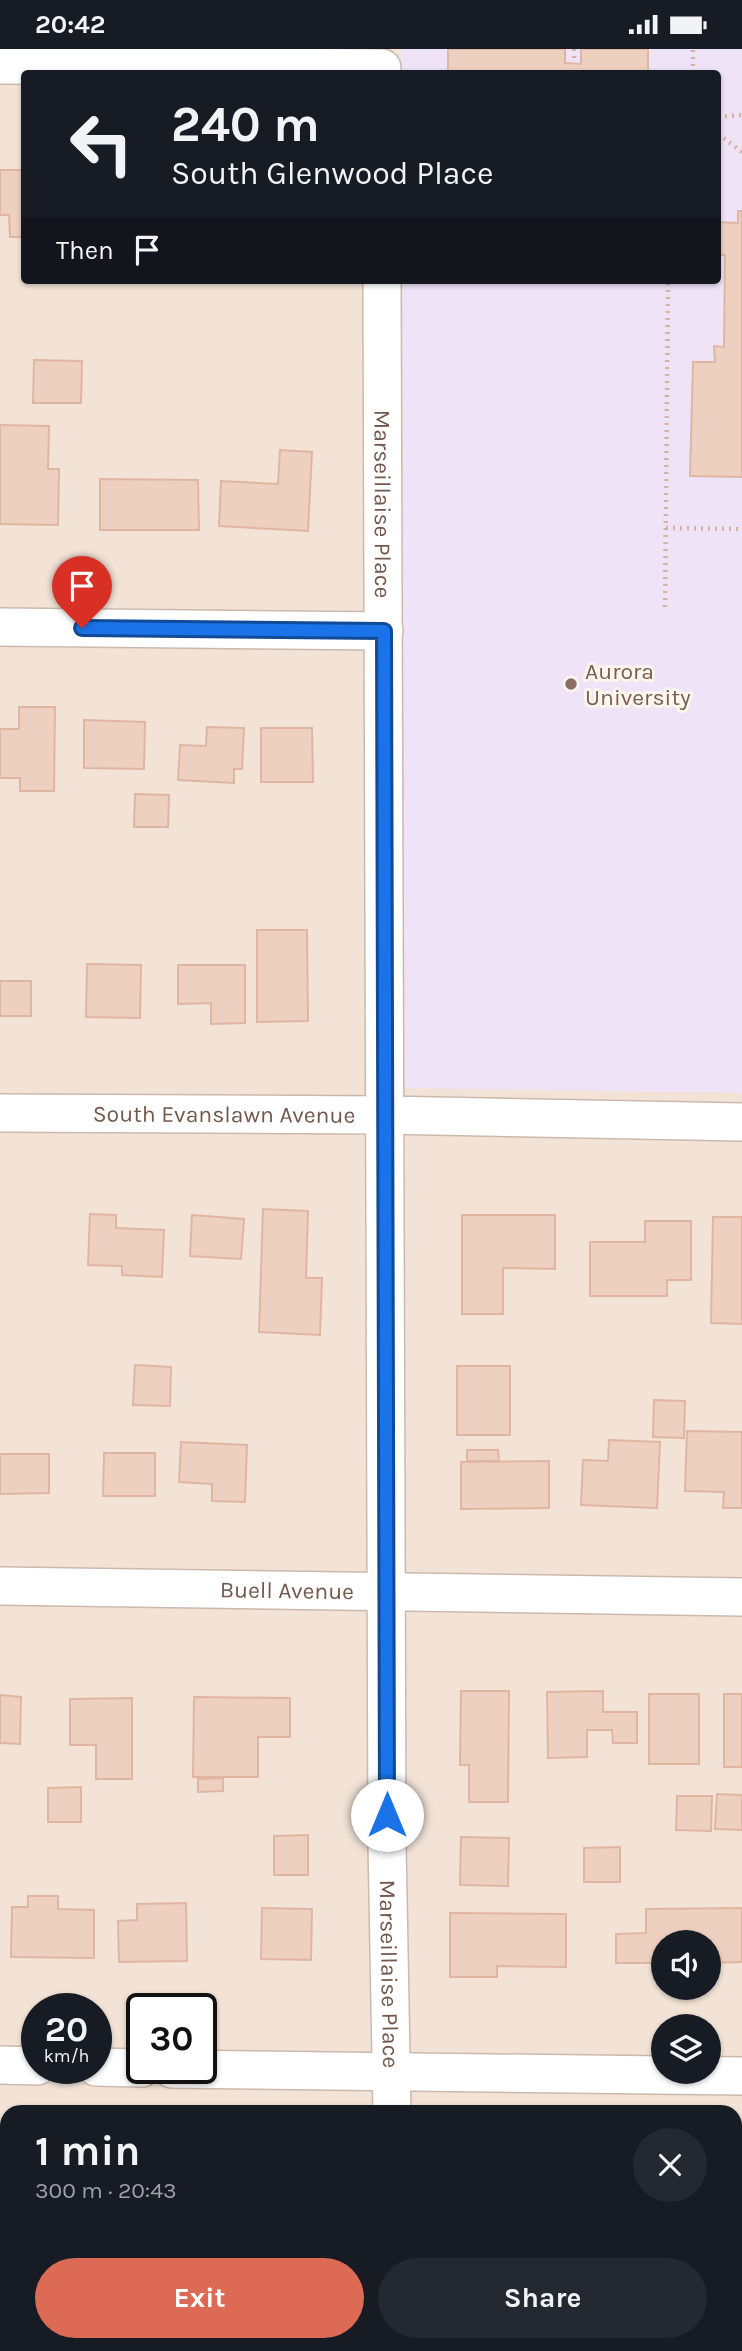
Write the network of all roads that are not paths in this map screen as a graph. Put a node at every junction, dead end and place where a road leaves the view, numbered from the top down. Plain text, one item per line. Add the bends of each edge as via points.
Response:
1 (381, 63) edge
2 (0, 65) edge
3 (382, 284) edge
4 (0, 627) edge
5 (384, 631) junction
6 (0, 1113) edge
7 (385, 1115) junction
8 (742, 1122) edge
9 (0, 1586) edge
10 (387, 1591) junction
11 (742, 1597) edge
12 (0, 2065) edge
13 (21, 2066) edge
14 (217, 2070) edge
15 (392, 2073) junction
16 (742, 2077) edge
17 (392, 2105) edge

1 - 2 street
3 - 5 street, Marseillaise Place
4 - 5 street
5 - 7 street, Marseillaise Place
6 - 7 street, South Evanslawn Avenue
7 - 8 street, South Evanslawn Avenue
7 - 10 street, Marseillaise Place
9 - 10 street, Buell Avenue
10 - 11 street, Buell Avenue
10 - 15 street, Marseillaise Place
12 - 13 street
14 - 15 street
15 - 16 street
15 - 17 street, Marseillaise Place

